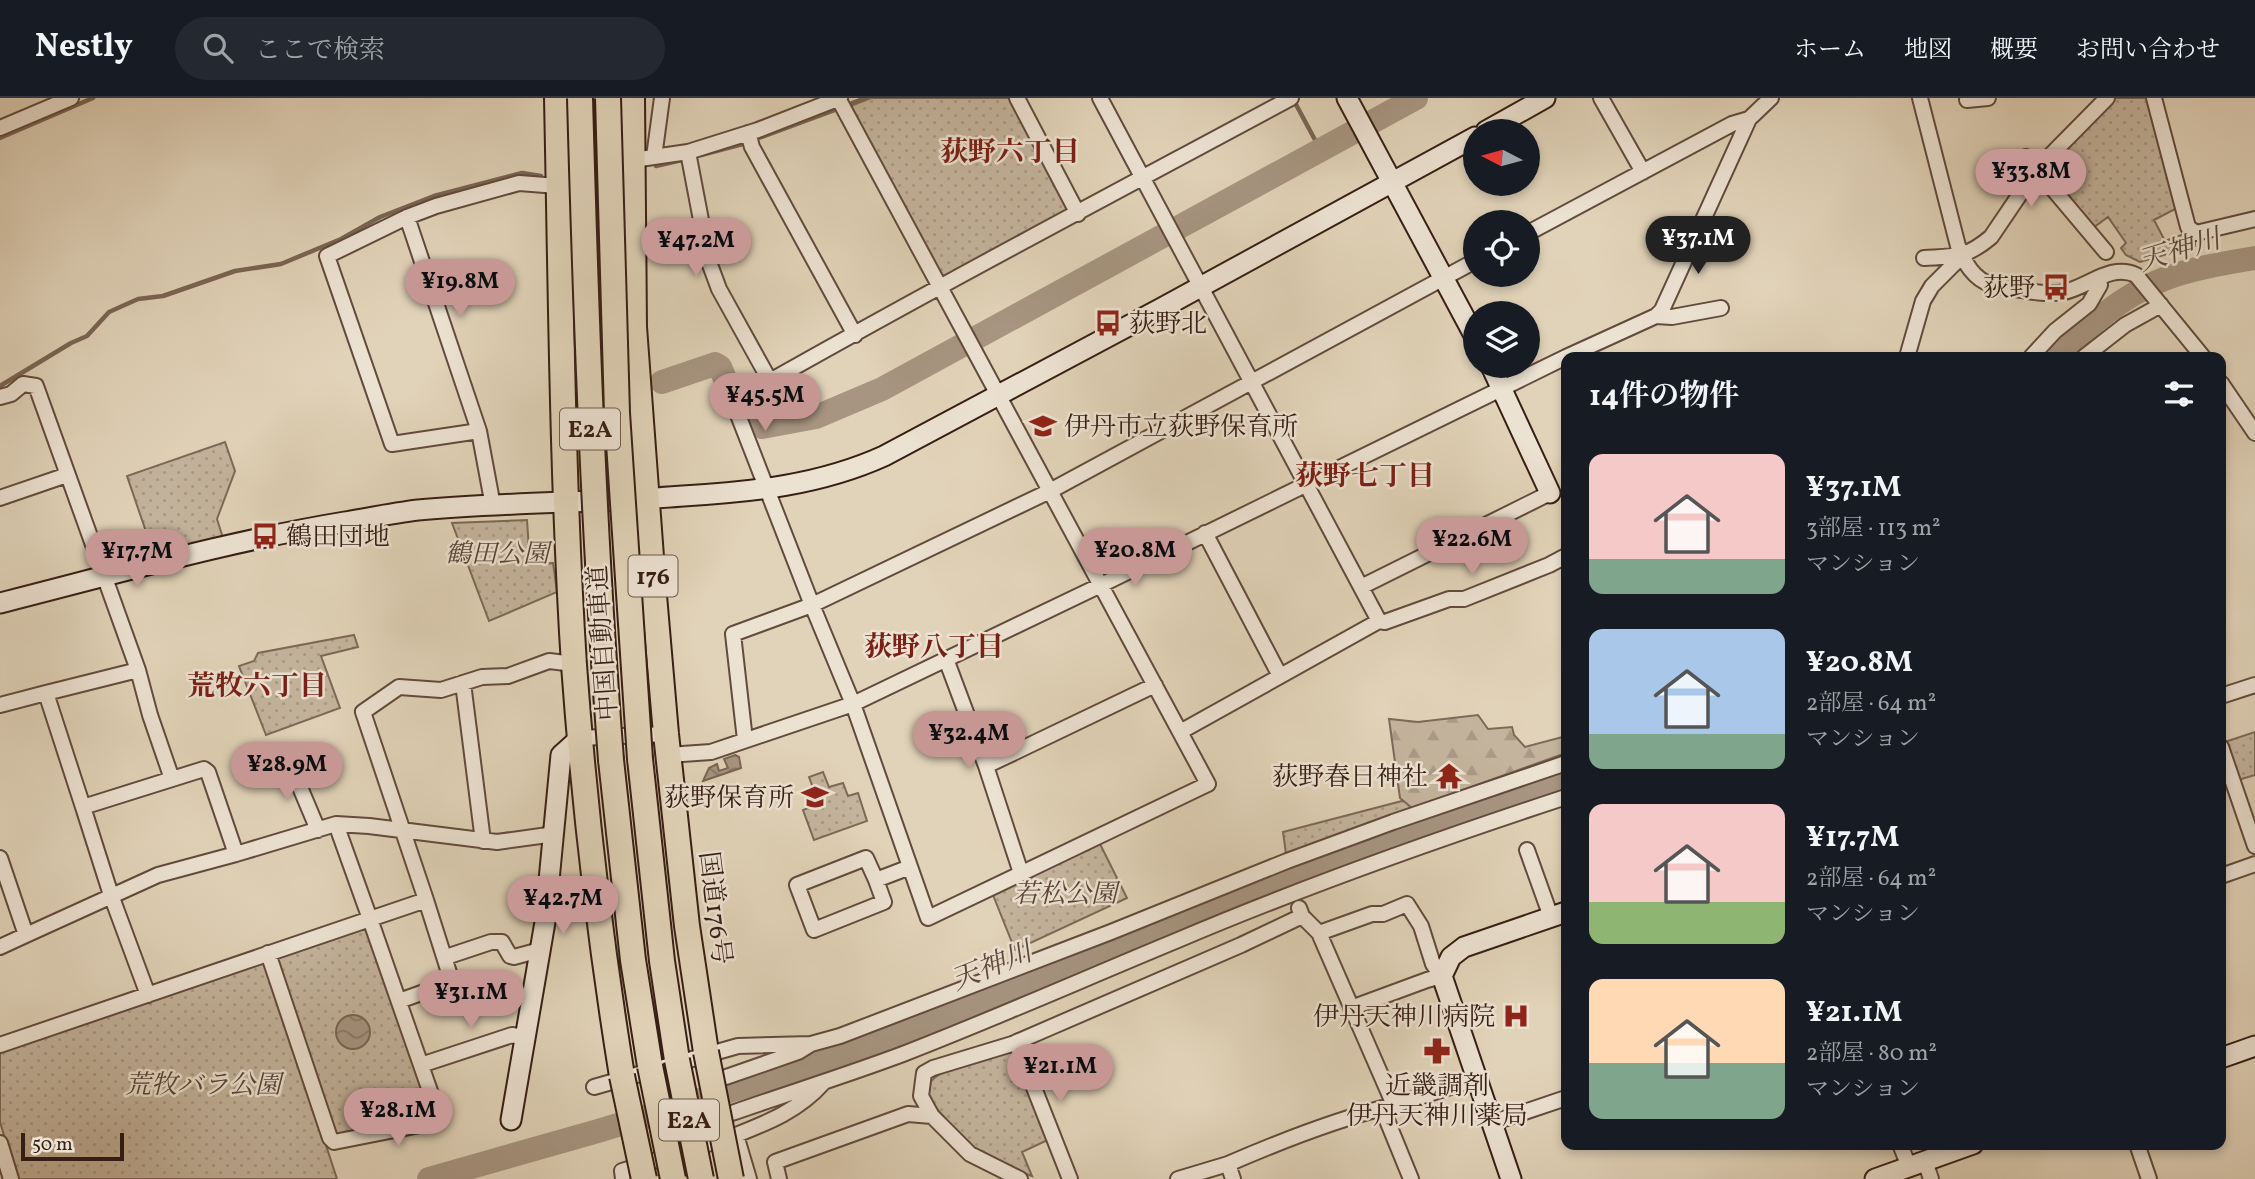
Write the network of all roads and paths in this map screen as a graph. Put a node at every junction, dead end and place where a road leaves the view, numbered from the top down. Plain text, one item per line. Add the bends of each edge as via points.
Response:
1 (71, 98) edge
2 (556, 98) edge
3 (580, 98) edge
4 (608, 98) edge
5 (632, 98) edge
6 (662, 98) edge
7 (839, 98) edge
8 (1017, 98) edge
9 (1100, 98) edge
10 (1347, 98) edge
11 (1545, 98) edge
12 (1601, 98) edge
13 (1772, 98) edge
14 (1920, 98) edge
15 (1988, 98) edge
16 (2107, 98) edge
17 (2154, 98) edge
18 (1290, 99) edge
19 (1967, 100) dead end
20 (1507, 119) edge
21 (1749, 119) junction
22 (0, 128) edge
23 (748, 133) junction
24 (1463, 144) edge
25 (688, 152) junction
26 (2026, 157) dead end
27 (643, 158) junction
28 (2037, 169) junction
29 (1643, 172) junction
30 (1142, 177) junction
31 (1391, 184) junction
32 (558, 186) junction
33 (1077, 214) junction
34 (407, 216) junction
35 (2255, 219) edge
36 (1540, 227) edge
37 (2106, 252) dead end
38 (1962, 256) junction
39 (1924, 258) dead end
40 (1463, 268) edge
41 (1444, 278) junction
42 (2098, 279) junction
43 (940, 287) junction
44 (1199, 288) junction
45 (2161, 305) junction
46 (1721, 308) dead end
47 (1463, 314) edge
48 (1656, 316) junction
49 (855, 335) junction
50 (2103, 341) junction
51 (1580, 352) edge
52 (1908, 352) edge
53 (2036, 352) edge
54 (2090, 352) edge
55 (2098, 352) edge
56 (2199, 352) edge
57 (1561, 361) edge
58 (1498, 378) edge
59 (1252, 381) junction
60 (770, 382) junction
61 (1503, 388) junction
62 (999, 394) junction
63 (0, 397) edge
64 (2226, 401) edge
65 (480, 431) junction
66 (2255, 433) edge
67 (67, 475) junction
68 (1308, 484) junction
69 (768, 489) junction
70 (1050, 491) junction
71 (1550, 493) joint
72 (0, 498) edge
73 (648, 499) junction
74 (567, 503) junction
75 (493, 506) junction
76 (1205, 533) junction
77 (1561, 559) edge
78 (104, 577) junction
79 (1101, 585) junction
80 (1361, 587) junction
81 (0, 603) edge
82 (812, 606) junction
83 (1379, 621) junction
84 (946, 659) junction
85 (574, 664) junction
86 (138, 670) junction
87 (1280, 676) junction
88 (463, 683) junction
89 (1155, 685) junction
90 (2255, 685) edge
91 (46, 693) junction
92 (2226, 694) edge
93 (853, 704) junction
94 (0, 705) edge
95 (1180, 732) junction
96 (580, 738) junction
97 (745, 740) junction
98 (667, 745) junction
99 (289, 761) dead end
100 (2226, 762) edge
101 (986, 765) junction
102 (1561, 765) edge
103 (172, 779) junction
104 (1561, 799) edge
105 (83, 807) junction
106 (336, 824) junction
107 (317, 830) junction
108 (402, 830) junction
109 (555, 835) junction
110 (483, 841) junction
111 (2255, 846) edge
112 (1527, 850) dead end
113 (236, 855) junction
114 (0, 858) edge
115 (2255, 864) edge
116 (910, 867) junction
117 (1021, 873) junction
118 (2226, 874) edge
119 (876, 880) junction
120 (111, 895) junction
121 (1294, 895) junction
122 (426, 900) junction
123 (1558, 914) edge
124 (1302, 916) junction
125 (370, 919) junction
126 (1320, 933) junction
127 (26, 935) junction
128 (0, 947) edge
129 (540, 950) junction
130 (268, 953) junction
131 (446, 957) junction
132 (1441, 976) junction
133 (148, 995) junction
134 (399, 1001) junction
135 (1351, 1008) junction
136 (524, 1037) junction
137 (1016, 1042) junction
138 (811, 1044) junction
139 (0, 1045) edge
140 (2255, 1046) edge
141 (901, 1055) junction
142 (2226, 1056) edge
143 (421, 1065) junction
144 (924, 1073) junction
145 (726, 1077) dead end
146 (1476, 1079) junction
147 (826, 1080) junction
148 (594, 1087) dead end
149 (1561, 1100) edge
150 (1388, 1106) junction
151 (733, 1113) dead end
152 (932, 1116) junction
153 (511, 1120) dead end
154 (1492, 1123) junction
155 (0, 1143) edge
156 (731, 1143) junction
157 (1905, 1150) edge
158 (1961, 1150) edge
159 (2139, 1150) edge
160 (1228, 1164) junction
161 (1922, 1169) edge
162 (11, 1179) edge
163 (623, 1179) edge
164 (642, 1179) edge
165 (673, 1179) edge
166 (701, 1179) edge
167 (733, 1179) edge
168 (749, 1179) edge
169 (779, 1179) edge
170 (1020, 1179) edge
171 (1070, 1179) edge
172 (1178, 1179) edge
173 (1233, 1179) edge
174 (1410, 1179) edge
175 (1511, 1179) edge
176 (1875, 1179) edge
177 (2149, 1179) edge

1 - 22 street
2 - 32 highway
3 - 165 highway, 中国自動車道 / E2A, bridge via 589,414 611,760 633,960
4 - 166 highway, 中国自動車道 / E2A, bridge via 617,414 640,759 662,961
5 - 27 highway, 国道176号 / 176
6 - 27 street
7 - 23 street
7 - 43 street
8 - 33 street
9 - 30 street
10 - 31 street
11 - 20 street
12 - 29 street
13 - 21 street
14 - 38 street
15 - 19 street
16 - 28 street
17 - 35 street via 2188,227 2196,233
18 - 30 street
21 - 29 street
21 - 48 street
23 - 25 street
23 - 49 street
24 - 31 street
25 - 27 street
25 - 60 street via 709,262
26 - 28 street
27 - 73 highway, 国道176号 / 176 via 634,327
28 - 37 street
28 - 38 street via 1991,237
29 - 36 street
30 - 33 street
30 - 44 street
31 - 41 street
31 - 44 street
32 - 34 street via 519,183
32 - 74 highway
33 - 43 street
34 - 65 street
34 - 65 street via 327,256 392,444
38 - 39 street
38 - 42 street via 1975,275 1992,285 2056,293
38 - 52 street via 1923,301
40 - 41 street
41 - 47 street
41 - 59 street
42 - 45 street via 2121,270 2136,275
42 - 53 street via 2100,285 2089,304
43 - 49 street
43 - 62 street
44 - 59 street
44 - 62 street
45 - 50 street
45 - 56 street
46 - 48 street
48 - 51 street
49 - 60 street
50 - 54 street
50 - 55 street
57 - 61 street
58 - 61 street
59 - 68 street
59 - 70 street
60 - 69 street via 733,402
61 - 68 street
61 - 71 street
62 - 69 street via 866,464
62 - 70 street
63 - 67 street via 23,384 36,386
64 - 66 street
65 - 75 street
67 - 72 street
67 - 78 street
68 - 76 street
68 - 80 street
69 - 73 street
69 - 82 street
70 - 79 street
70 - 82 street
71 - 80 street
73 - 74 street
73 - 98 highway, 国道176号 / 176
74 - 75 street
74 - 85 highway
75 - 78 street via 418,510 265,536
76 - 79 street
76 - 87 street
77 - 83 street via 1464,599 1449,599
78 - 81 street
78 - 86 street
79 - 84 street
79 - 89 street
80 - 83 street
82 - 93 street
82 - 97 street via 733,634
83 - 87 street
84 - 93 street
84 - 101 street
85 - 88 street via 549,661 508,676
85 - 96 highway
86 - 91 street
86 - 103 street
87 - 95 street
88 - 108 street via 441,690 399,687 363,712
88 - 110 street
89 - 95 street
89 - 101 street
90 - 92 street
91 - 94 street
91 - 105 street
93 - 97 street
93 - 116 street
95 - 117 street via 1209,784
96 - 98 street
96 - 109 street via 561,755
96 - 164 highway, bridge via 604,967
97 - 98 street via 711,752
98 - 156 highway, 国道176号 / 176, bridge via 706,1052
99 - 107 street
100 - 111 street
101 - 117 street
102 - 138 street via 1393,822 976,985
103 - 105 street
103 - 113 street via 204,769 208,772
104 - 121 street via 1438,839
105 - 120 street
106 - 107 street
106 - 108 street
106 - 125 street
107 - 113 street
108 - 110 street
108 - 122 street
109 - 110 street
109 - 129 street
112 - 123 street
113 - 120 street via 158,875
114 - 127 street
115 - 118 street
116 - 117 street via 928,918
116 - 119 street
119 - 119 street via 884,902 814,930 797,885 866,859
120 - 127 street
120 - 133 street
121 - 124 street
121 - 141 street
122 - 125 street
122 - 131 street
123 - 132 street via 1464,947 1451,957
124 - 126 street
124 - 137 street
125 - 130 street
125 - 134 street
126 - 132 street via 1408,904
126 - 135 street
127 - 128 street
129 - 131 street via 514,957 502,942 491,942
129 - 136 street
130 - 133 street
130 - 143 street via 334,1143 435,1122 438,1114
131 - 134 street via 452,982
132 - 135 street
132 - 146 street
133 - 139 street
134 - 143 street
135 - 150 street
136 - 143 street via 512,1035
136 - 153 street
137 - 144 street
137 - 171 street
138 - 145 street
138 - 148 street via 738,1046
140 - 142 street
141 - 144 street
141 - 147 street
144 - 152 street via 922,1096
146 - 150 street
146 - 154 street
147 - 151 street
147 - 156 street via 780,1118
149 - 154 street
150 - 160 street
150 - 174 street
152 - 169 street via 908,1114 775,1162
152 - 170 street via 970,1154
154 - 175 street
155 - 162 street
156 - 163 street via 622,1171
156 - 167 highway, 国道176号 / 176, bridge
156 - 168 street
157 - 161 street
158 - 161 street
159 - 177 street
160 - 172 street
160 - 173 street
161 - 176 street

